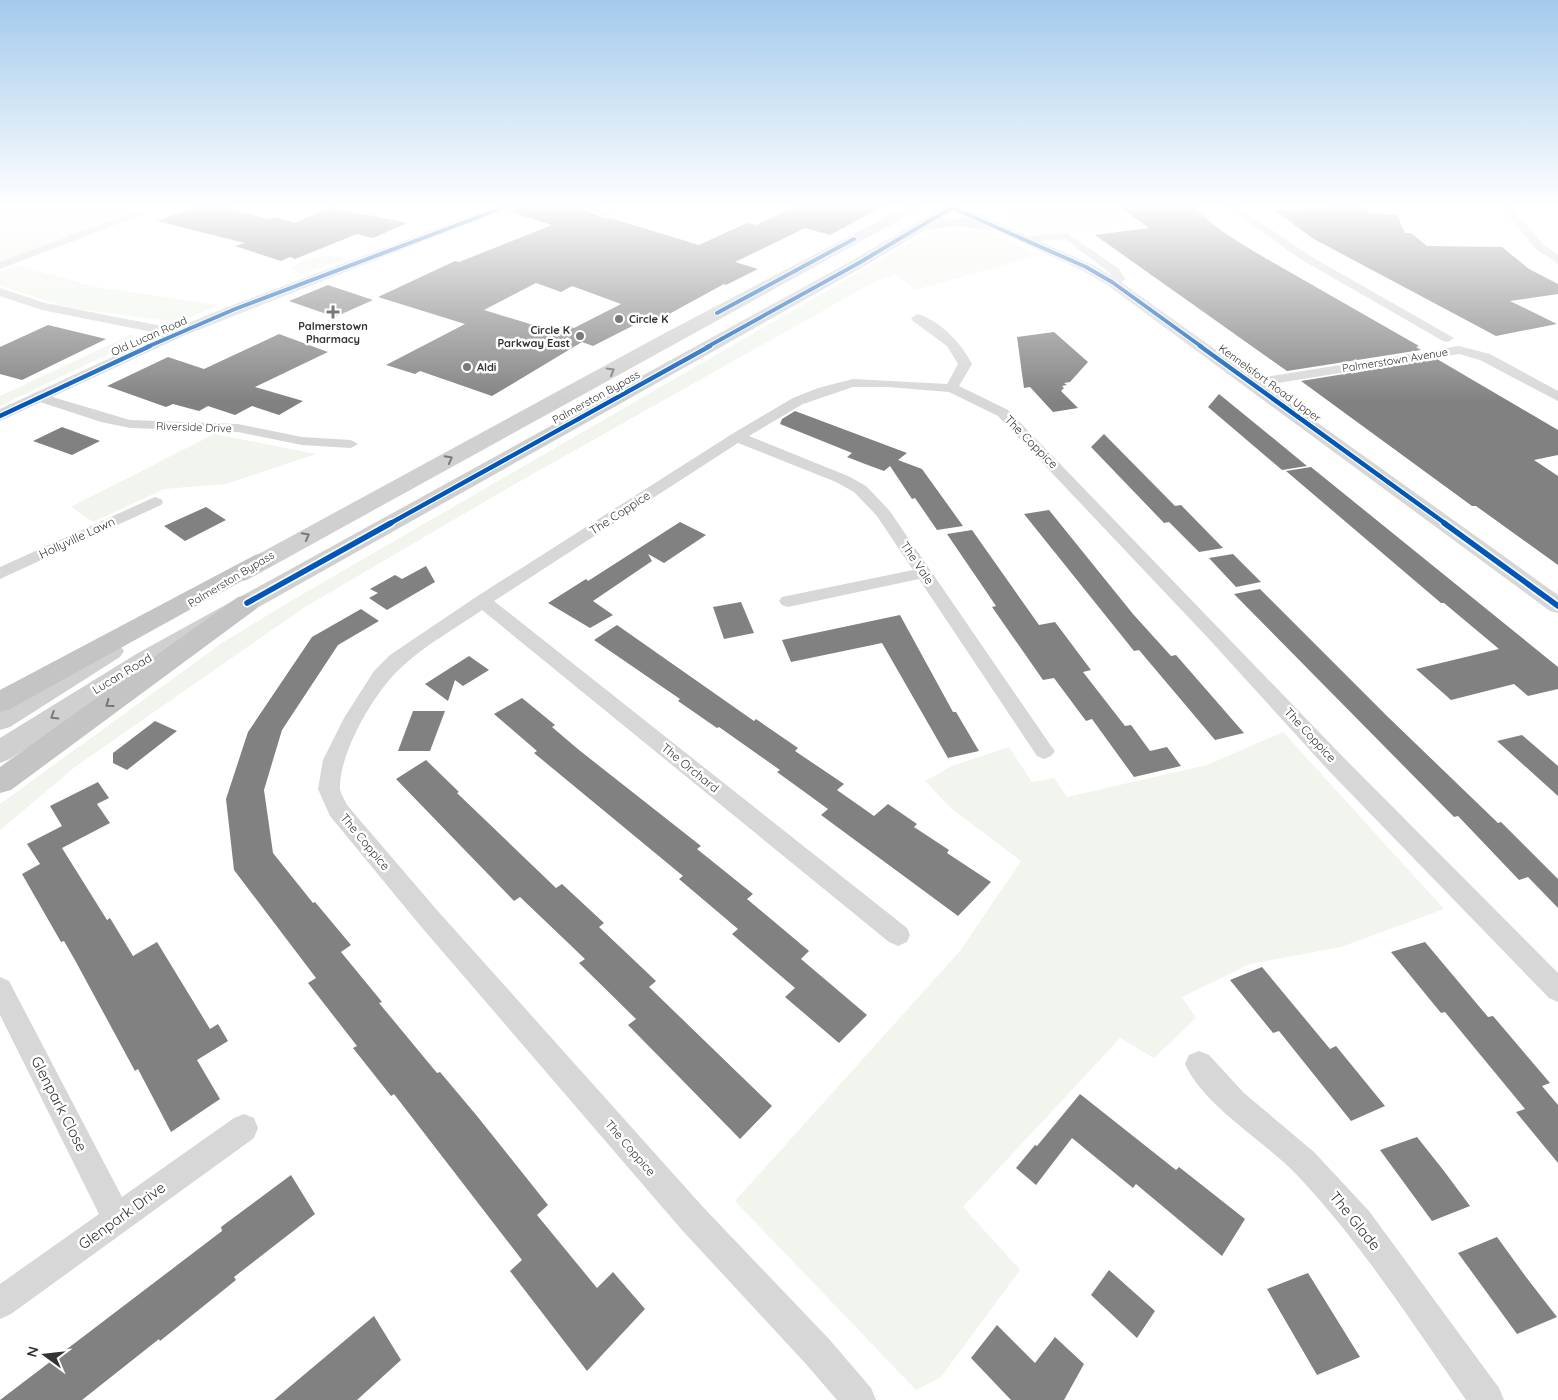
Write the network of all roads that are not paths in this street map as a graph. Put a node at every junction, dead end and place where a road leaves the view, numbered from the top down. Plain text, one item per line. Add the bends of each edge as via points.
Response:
1 (327, 272) edge
2 (793, 272) edge
3 (814, 272) edge
4 (1095, 272) edge
5 (1116, 272) edge
6 (1331, 272) edge
7 (1112, 282) junction
8 (0, 292) edge
9 (917, 318) dead end
10 (178, 333) junction
11 (1448, 338) dead end
12 (1252, 383) junction
13 (951, 388) junction
14 (39, 397) junction
15 (1558, 397) edge
16 (0, 416) edge
17 (737, 437) junction
18 (351, 444) dead end
19 (155, 502) dead end
20 (263, 560) junction
21 (924, 573) junction
22 (0, 574) edge
23 (482, 601) junction
24 (788, 601) dead end
25 (247, 603) junction
26 (1558, 606) edge
27 (0, 702) edge
28 (0, 720) edge
29 (1044, 751) dead end
30 (0, 752) edge
31 (0, 782) edge
32 (898, 935) dead end
33 (0, 989) edge
34 (1558, 990) edge
35 (1199, 1064) dead end
36 (244, 1128) dead end
37 (118, 1220) junction
38 (0, 1303) edge
39 (859, 1400) edge
40 (1487, 1400) edge

1 - 10 street, Old Lucan Road
20 -> 2 main road, Palmerston Bypass
3 - 25 main road, Palmerston Bypass
4 - 7 street, Kennelsfort Road Upper
5 - 7 street, Kennelsfort Road Upper via 1119,279
6 - 11 street, Palmerstown Avenue
7 - 12 street, Kennelsfort Road Upper
8 - 10 street via 42,306
9 - 13 street via 961,352 966,364
10 - 14 street, Old Lucan Road
12 - 15 street, Palmerstown Avenue via 1459,350 1485,357
12 - 26 street, Kennelsfort Road Upper
13 - 17 street, The Coppice via 853,383 823,390 798,401
13 - 34 street, The Coppice via 1003,413 1337,765
14 - 16 street, Old Lucan Road
14 - 18 street, Riverside Drive via 130,424 238,428 302,441
17 - 21 street, The Vale via 860,489 883,513
17 - 23 street, The Coppice
19 - 22 street, Hollyville Lawn
20 - 27 highway
20 - 28 main road, Palmerston Bypass
21 - 24 street
21 - 29 street, The Vale
23 - 32 street, The Orchard
23 - 39 street, The Coppice via 423,639 381,676 354,718 334,760 328,789 338,810 434,924 692,1218
25 -> 30 main road, Lucan Road via 97,689
25 -> 31 highway
33 - 37 street, Glenpark Close
35 - 40 street, The Glade via 1234,1103 1304,1162 1358,1222
36 - 37 street, Glenpark Drive
37 - 38 street, Glenpark Drive

